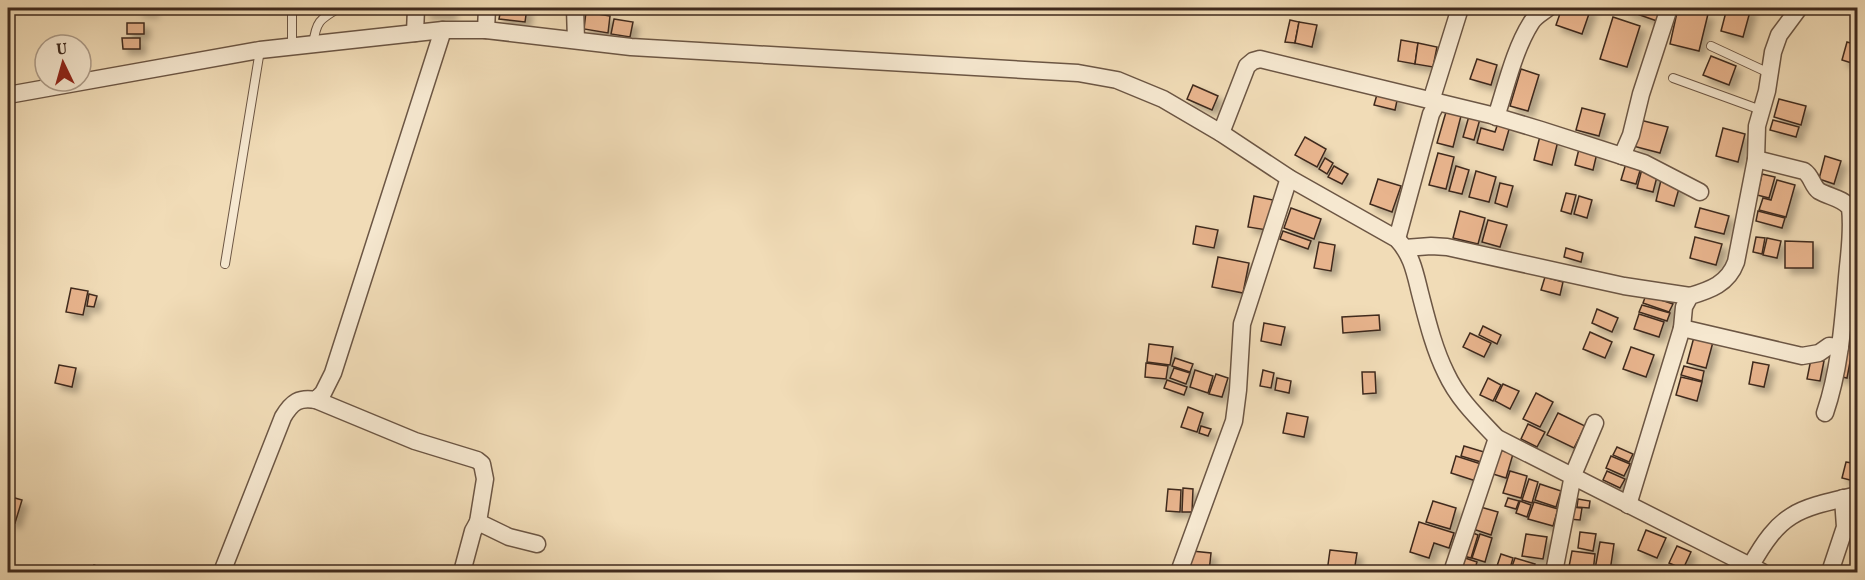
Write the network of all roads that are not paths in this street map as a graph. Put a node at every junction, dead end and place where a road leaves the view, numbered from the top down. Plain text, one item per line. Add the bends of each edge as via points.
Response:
1 (292, 8) edge
2 (339, 8) edge
3 (416, 8) edge
4 (487, 8) edge
5 (575, 8) edge
6 (1460, 8) edge
7 (1548, 8) edge
8 (1669, 8) edge
9 (1798, 8) edge
10 (443, 30) junction
11 (486, 30) junction
12 (415, 33) junction
13 (576, 40) junction
14 (313, 45) junction
15 (1711, 46) dead end
16 (292, 47) junction
17 (260, 50) junction
18 (1769, 73) junction
19 (1673, 78) dead end
20 (8, 95) edge
21 (1434, 102) junction
22 (1761, 110) junction
23 (1496, 117) junction
24 (1221, 133) junction
25 (1622, 156) junction
26 (1756, 159) junction
27 (1289, 178) junction
28 (1700, 192) dead end
29 (1401, 244) junction
30 (225, 264) dead end
31 (1690, 296) junction
32 (1682, 328) junction
33 (1840, 347) junction
34 (316, 400) junction
35 (1825, 413) dead end
36 (1595, 423) dead end
37 (1497, 438) junction
38 (1573, 475) junction
39 (1850, 497) edge
40 (1628, 505) junction
41 (478, 522) junction
42 (537, 544) dead end
43 (1745, 568) edge
44 (222, 573) edge
45 (462, 573) edge
46 (1179, 573) edge
47 (1452, 573) edge
48 (1554, 573) edge
49 (1830, 573) edge

1 - 16 lane
2 - 14 lane via 316,25
3 - 12 street
4 - 11 street
5 - 13 street
6 - 21 street
7 - 23 street via 1538,14 1527,31
8 - 25 street
9 - 18 street via 1779,35
10 - 11 street
10 - 12 street
10 - 34 street via 333,373
11 - 13 street
12 - 14 street
13 - 24 street via 632,47 1078,73 1117,80 1163,99
14 - 16 street
15 - 18 lane
16 - 17 street
17 - 20 street
17 - 30 lane
18 - 22 street
19 - 22 lane
21 - 23 street
21 - 24 street via 1253,61 1247,66
21 - 29 street
22 - 26 street
23 - 25 street
24 - 27 street
25 - 28 street
26 - 31 street via 1734,269 1720,285
26 - 33 street via 1804,171 1817,189 1850,208 1851,248
27 - 29 street
27 - 46 street via 1242,324 1234,421
29 - 31 street via 1447,247 1624,286
29 - 37 street via 1413,262 1445,372 1463,404
31 - 32 street via 1684,307
32 - 33 street via 1802,356 1820,353 1828,346
32 - 40 street
33 - 35 street
34 - 41 street via 415,441 477,460 485,471
34 - 44 street via 293,402 283,417
36 - 38 street
37 - 38 street
37 - 47 street
38 - 40 street
38 - 48 street
39 - 43 street via 1800,510 1784,520
39 - 49 street
40 - 43 street via 1713,546
41 - 42 street via 509,537
41 - 45 street

